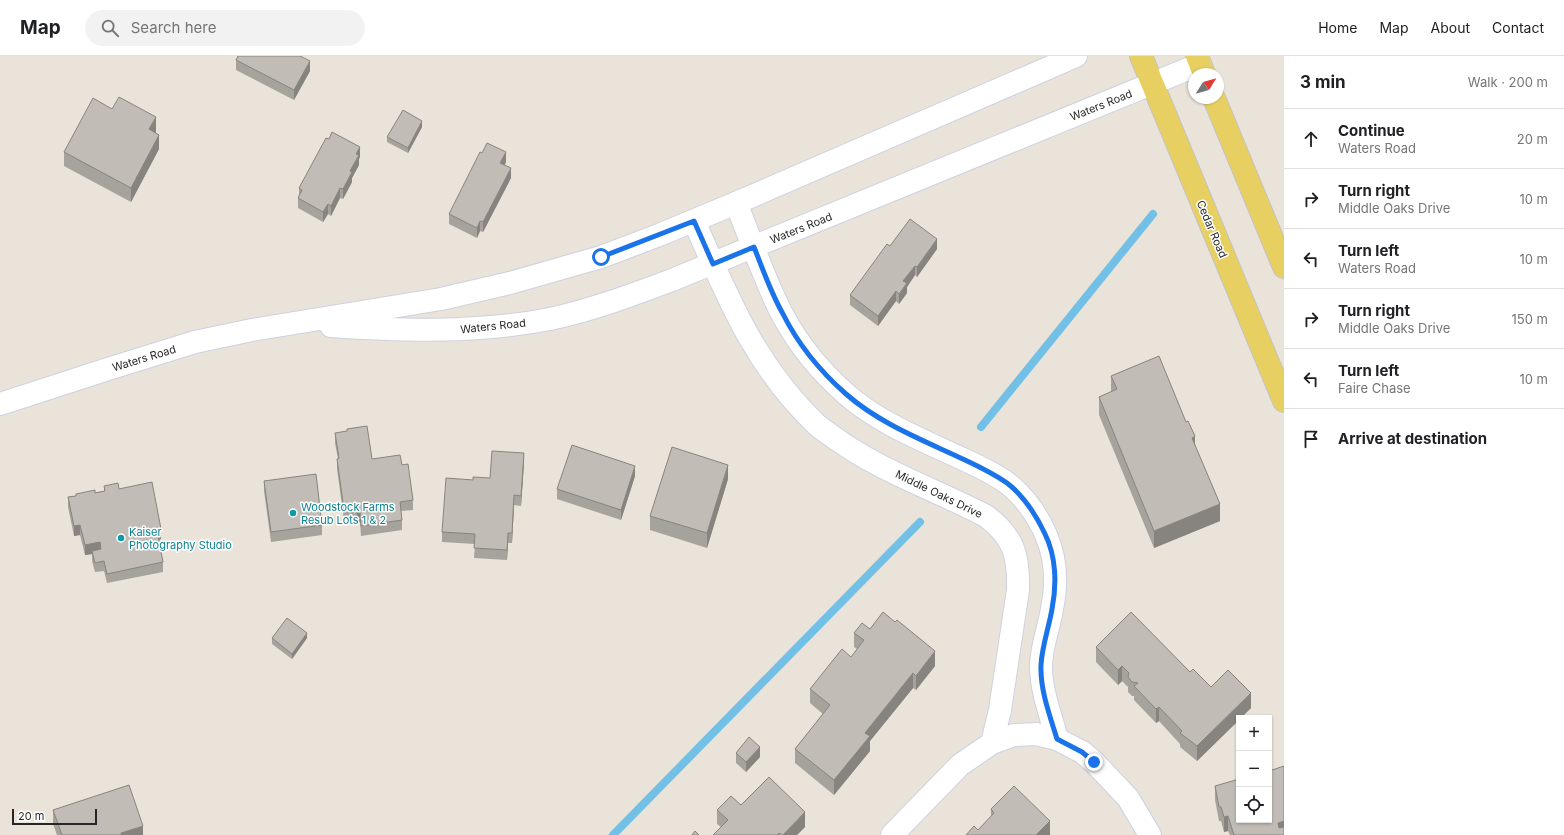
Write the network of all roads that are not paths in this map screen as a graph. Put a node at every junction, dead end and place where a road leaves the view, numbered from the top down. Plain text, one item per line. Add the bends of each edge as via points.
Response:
1 (1076, 56) edge
2 (1141, 56) edge
3 (1200, 65) edge
4 (1152, 84) junction
5 (1216, 104) edge
6 (736, 204) junction
7 (694, 221) junction
8 (754, 247) junction
9 (713, 264) junction
10 (1284, 267) edge
11 (290, 323) junction
12 (1284, 401) edge
13 (0, 404) edge
14 (1057, 739) junction
15 (992, 743) junction
16 (892, 835) edge
17 (1150, 835) edge

1 - 6 street, Waters Road
2 - 4 main road, Cedar Road
3 - 4 street, Waters Road
4 - 8 street, Waters Road
4 - 12 main road, Cedar Road
5 - 10 main road
6 - 7 street, Waters Road
6 - 8 street
7 - 9 street, Middle Oaks Drive
7 - 11 street, Waters Road via 601,257 510,283 441,299
8 - 9 street, Waters Road
8 - 14 street via 793,333 846,395 895,427 988,471 1008,484 1024,499 1036,516 1046,535 1054,568 1055,585 1041,676
9 - 11 street, Waters Road via 585,310 515,325 429,331
9 - 15 street, Middle Oaks Drive via 738,319 760,357 783,388 817,424 881,466 986,516 1008,537 1016,554 1018,590 1000,710
11 - 13 street, Waters Road via 195,342
14 - 15 street via 1036,734 1014,735
14 - 17 street via 1082,752 1094,762 1128,798
15 - 16 street via 960,765

